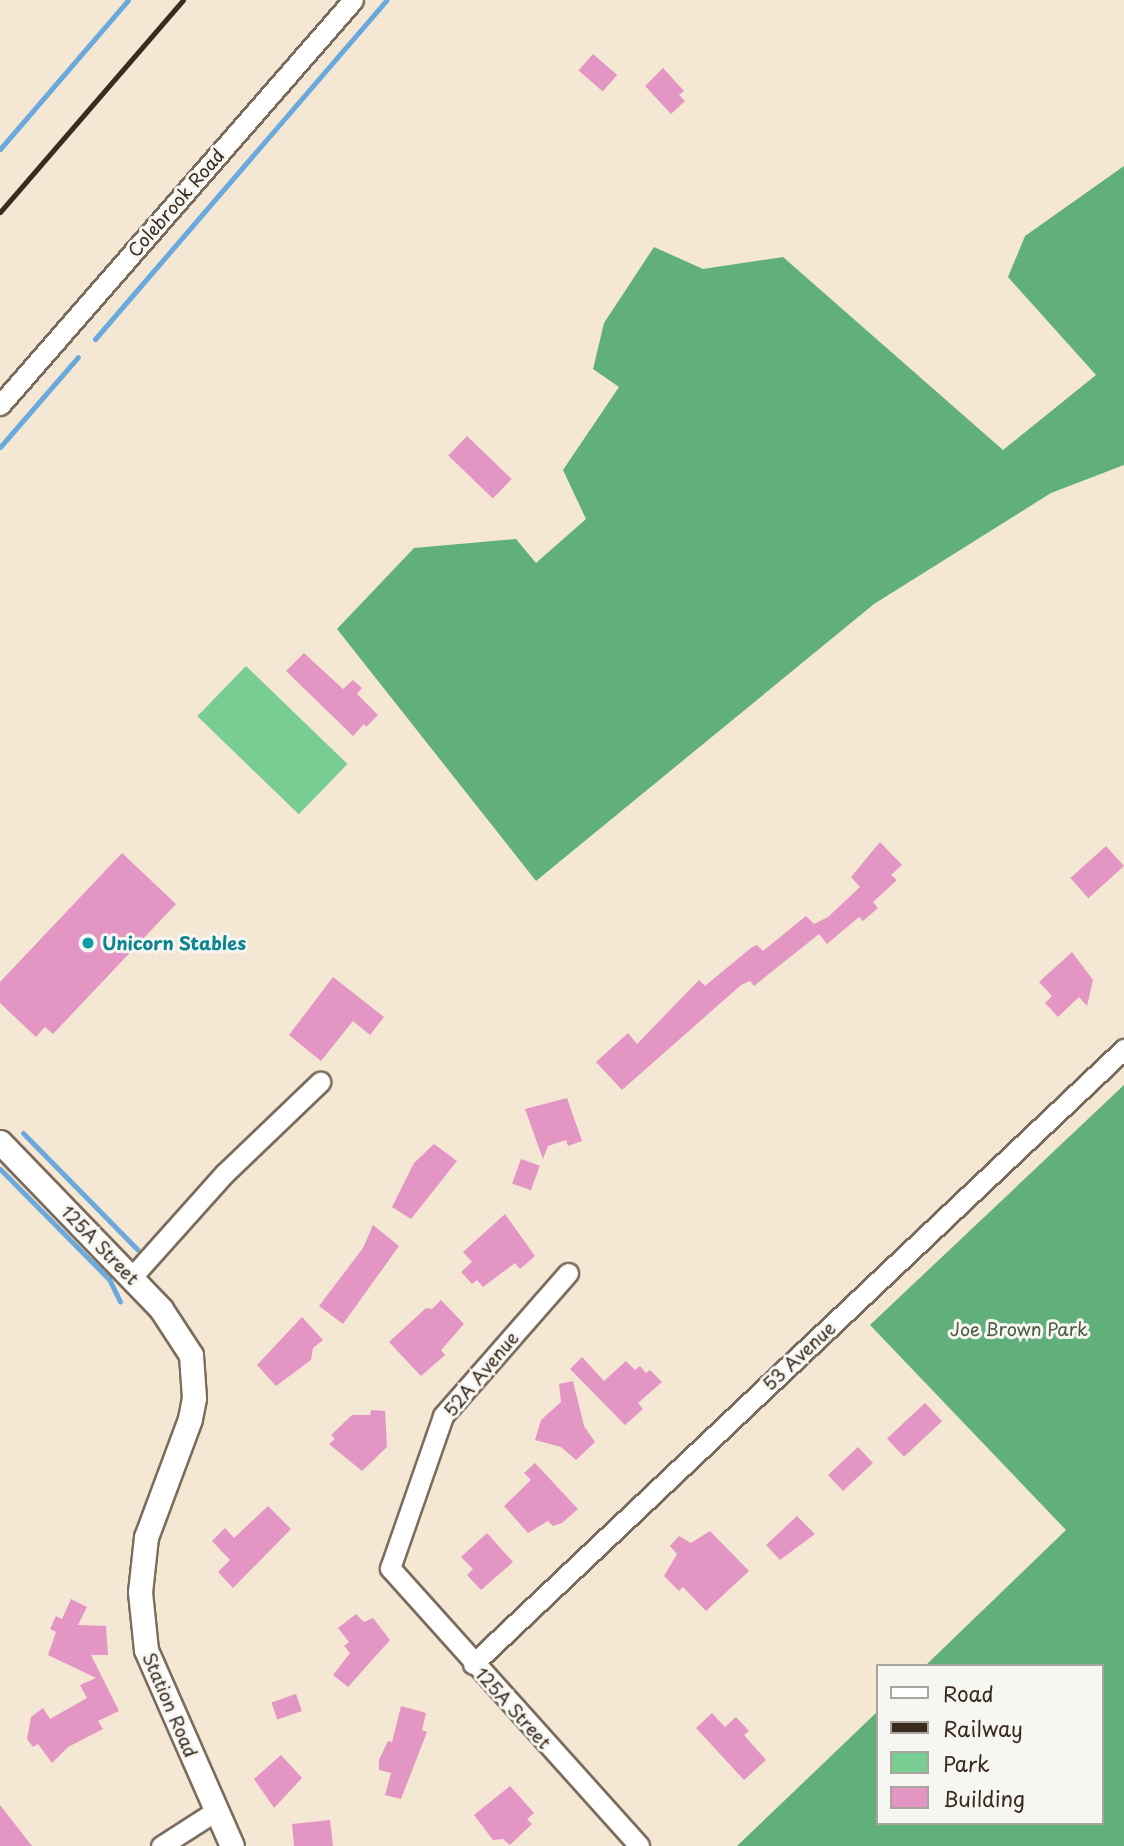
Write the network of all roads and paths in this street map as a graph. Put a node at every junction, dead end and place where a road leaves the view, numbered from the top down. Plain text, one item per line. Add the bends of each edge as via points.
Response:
1 (353, 0) edge
2 (0, 405) edge
3 (1124, 1049) edge
4 (320, 1082) dead end
5 (0, 1142) edge
6 (568, 1273) dead end
7 (131, 1278) junction
8 (191, 1355) joint
9 (390, 1568) joint
10 (474, 1664) junction
11 (217, 1810) junction
12 (161, 1846) edge
13 (232, 1846) edge
14 (639, 1846) edge

1 - 2 street, Colebrook Road
3 - 10 street, 53 Avenue
4 - 7 street via 225,1173
5 - 7 street, 125A Street
6 - 9 street, 52A Avenue via 443,1416
7 - 8 street, 125A Street via 175,1327
8 - 11 street, Station Road via 194,1398 190,1419 146,1537 140,1592 146,1650
9 - 10 street, 125A Street
10 - 14 street, 125A Street
11 - 12 street
11 - 13 street, Station Road

